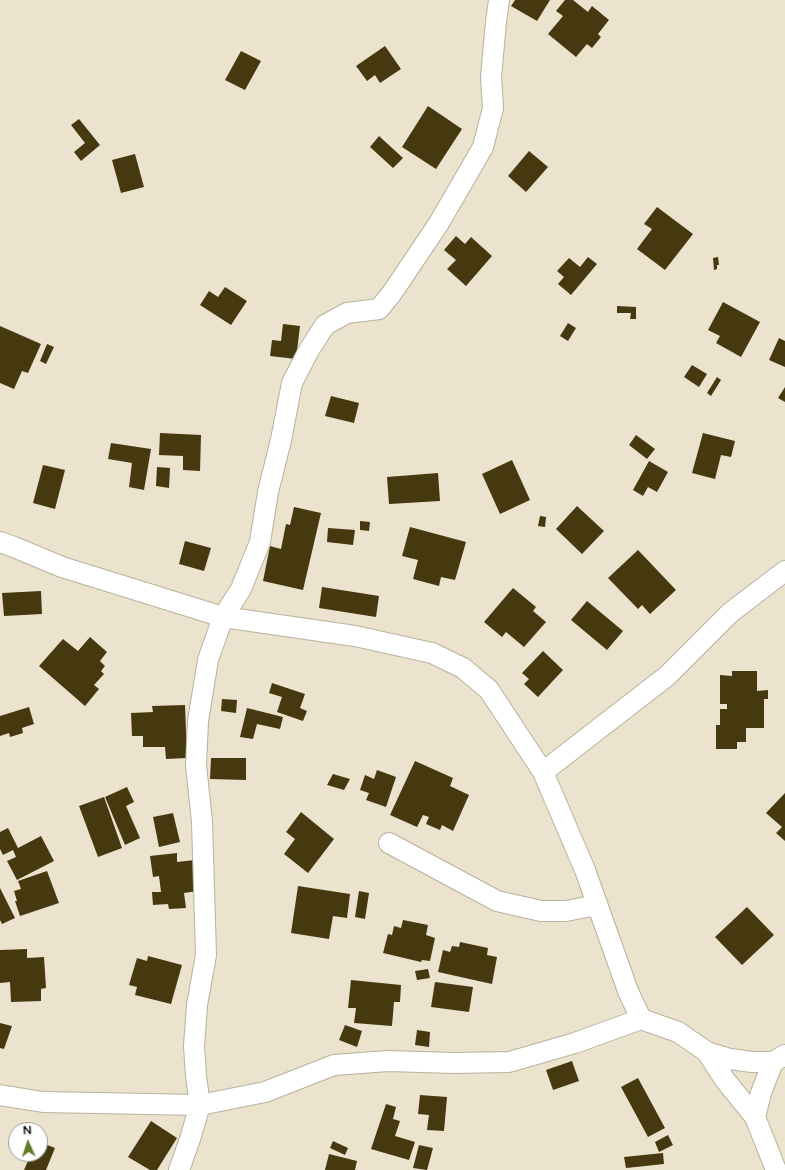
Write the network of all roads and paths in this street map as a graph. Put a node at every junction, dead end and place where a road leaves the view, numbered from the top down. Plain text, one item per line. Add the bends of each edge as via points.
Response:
1 (499, 0) edge
2 (0, 542) edge
3 (785, 571) edge
4 (222, 617) junction
5 (542, 772) junction
6 (389, 843) dead end
7 (597, 905) junction
8 (641, 1019) junction
9 (707, 1052) junction
10 (779, 1058) edge
11 (0, 1095) edge
12 (200, 1105) junction
13 (755, 1116) junction
14 (179, 1170) edge
15 (776, 1170) edge

1 - 4 street via 492,77 493,108 484,147 439,223 392,293 378,309 347,313 325,325 309,350 292,383 268,492 260,542 242,589
2 - 4 street via 62,568
3 - 5 street via 730,613 667,676
4 - 5 street via 355,636 432,653 463,668 489,690
4 - 12 street via 208,660 198,721 196,765 202,822 206,955 197,1005 194,1046
5 - 7 street via 585,870
6 - 7 street via 497,901 541,911 566,911
7 - 8 street via 628,991
8 - 9 street via 678,1032
8 - 12 street via 509,1062 388,1061 334,1065 264,1092
9 - 10 street via 741,1061
9 - 13 street via 725,1080
10 - 13 street via 761,1093
11 - 12 street via 43,1102
12 - 14 street
13 - 15 street

